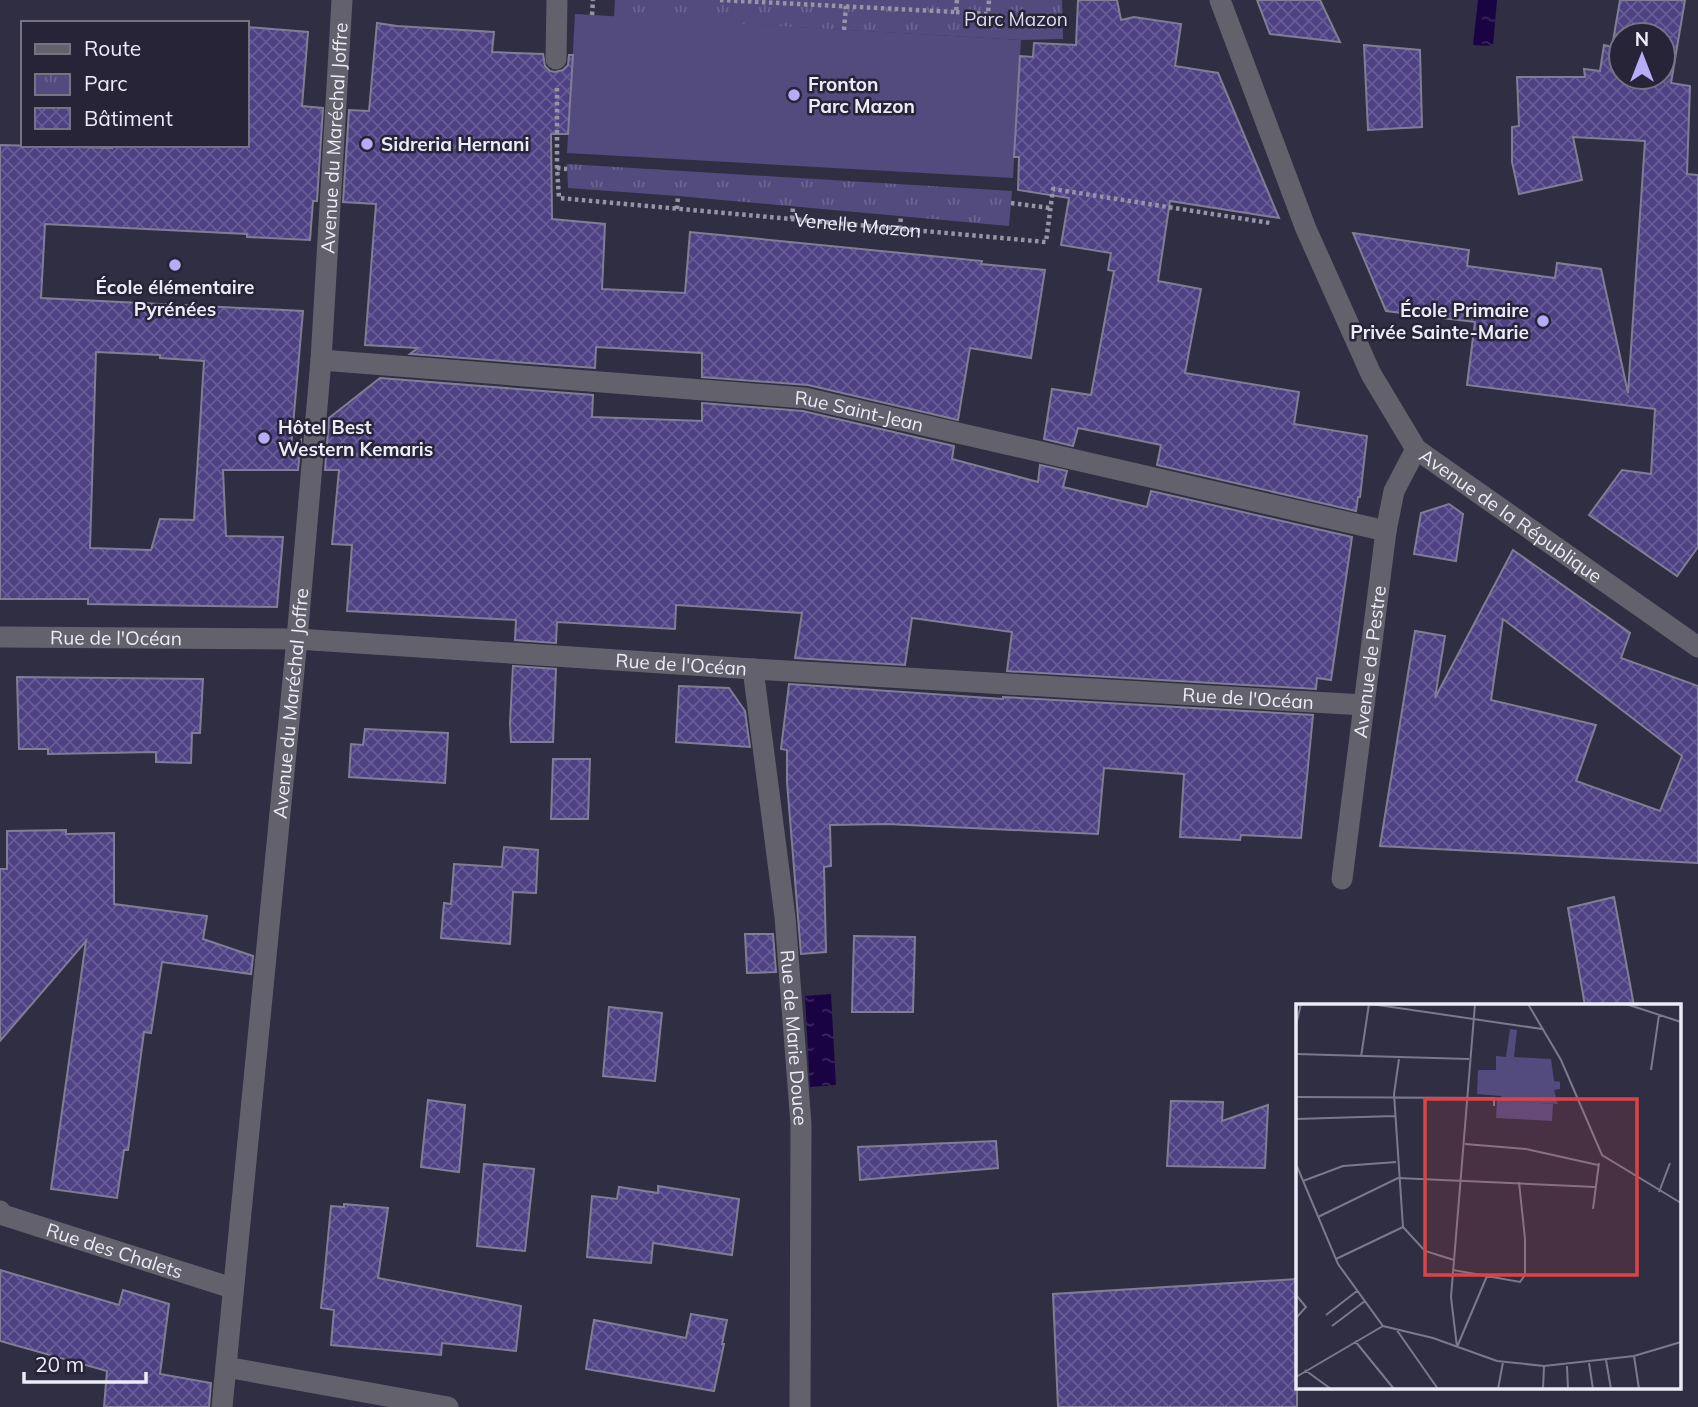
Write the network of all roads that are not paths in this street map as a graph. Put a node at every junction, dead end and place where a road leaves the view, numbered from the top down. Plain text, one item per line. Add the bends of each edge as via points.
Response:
1 (342, 0) edge
2 (557, 0) edge
3 (1220, 0) edge
4 (556, 59) road end
5 (321, 360) junction
6 (1416, 449) junction
7 (1386, 531) junction
8 (0, 636) edge
9 (297, 639) junction
10 (1698, 647) edge
11 (753, 668) junction
12 (1363, 705) junction
13 (1342, 879) dead end
14 (0, 1211) edge
15 (232, 1288) junction
16 (226, 1367) junction
17 (222, 1407) edge
18 (448, 1407) edge
19 (800, 1407) edge

1 - 5 street, Avenue du Maréchal Joffre
2 - 4 street
3 - 6 street, Avenue de la République via 1306,229 1371,374
5 - 7 street, Rue Saint-Jean via 805,398
5 - 9 street, Avenue du Maréchal Joffre
6 - 7 street, Avenue de Pestre via 1394,491
6 - 10 street, Avenue de la République
7 - 12 street, Avenue de Pestre
8 - 9 street, Rue de l'Océan
9 - 11 street, Rue de l'Océan
9 - 15 street, Avenue du Maréchal Joffre
11 - 12 street, Rue de l'Océan
11 - 19 street, Rue de Marie Douce via 785,917 801,1124
12 - 13 street, Avenue de Pestre
14 - 15 street, Rue des Chalets
15 - 16 street, Avenue du Maréchal Joffre
16 - 17 street, Avenue du Maréchal Joffre
16 - 18 street

